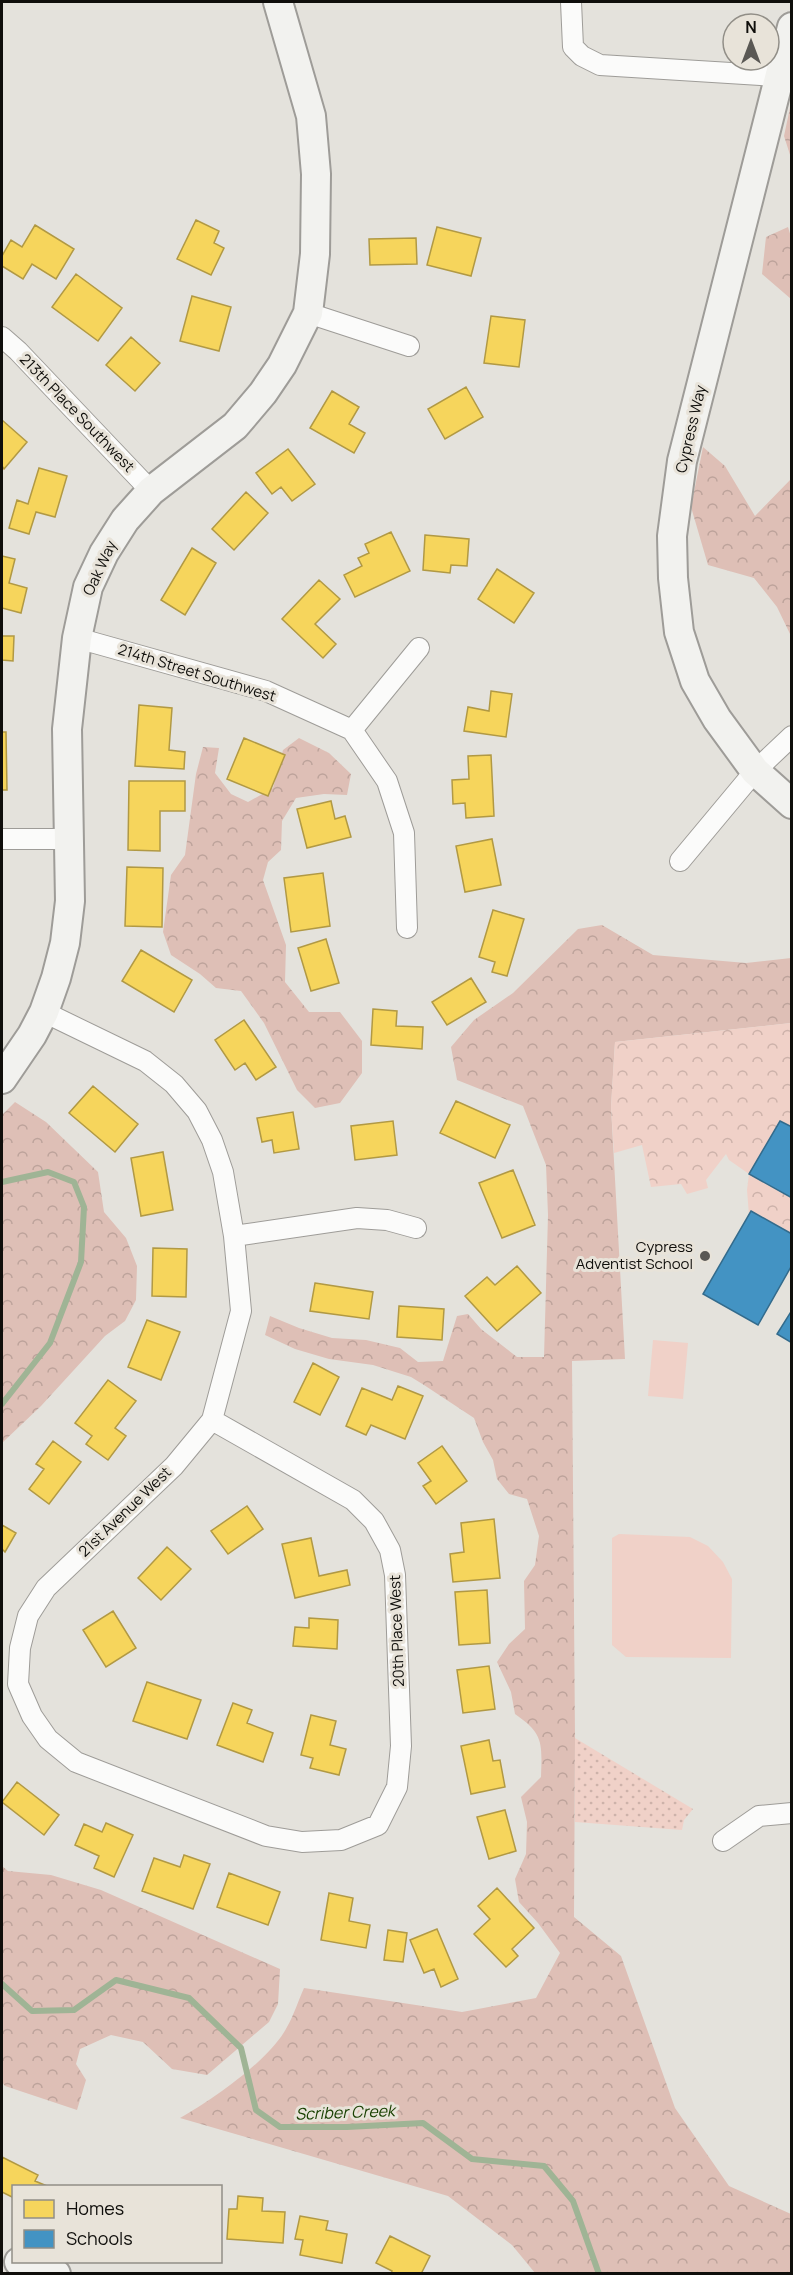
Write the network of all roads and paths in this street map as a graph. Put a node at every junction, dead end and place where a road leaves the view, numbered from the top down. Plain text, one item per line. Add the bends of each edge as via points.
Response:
1 (278, 2) edge
2 (571, 2) edge
3 (792, 27) edge
4 (778, 76) junction
5 (308, 313) junction
6 (2, 337) edge
7 (409, 346) dead end
8 (150, 492) junction
9 (77, 638) junction
10 (419, 648) dead end
11 (352, 730) junction
12 (792, 736) edge
13 (754, 771) junction
14 (792, 804) edge
15 (2, 839) edge
16 (69, 839) junction
17 (680, 861) dead end
18 (407, 928) dead end
19 (44, 1012) junction
20 (2, 1079) edge
21 (416, 1228) dead end
22 (234, 1236) junction
23 (212, 1420) junction
24 (792, 1813) edge
25 (378, 1825) joint
26 (723, 1841) dead end
27 (22, 2263) edge
28 (57, 2274) edge

1 - 5 street, Oak Way via 311,116 316,174 315,254
2 - 4 street via 573,47 600,65
3 - 4 street, Cypress Way
4 - 13 street, Cypress Way via 682,461 672,536 679,632 695,681
5 - 7 street
5 - 8 street, Oak Way via 282,365 235,426
6 - 8 street, 213th Place Southwest
8 - 9 street, Oak Way via 125,520 104,553 88,586
9 - 11 street, 214th Street Southwest via 266,691
9 - 16 street, Oak Way via 67,729
10 - 11 street
11 - 18 street via 387,781 404,833
12 - 13 street
13 - 14 street, Cypress Way
13 - 17 street
15 - 16 street
16 - 19 street, Oak Way via 70,901 65,943
19 - 20 street, Oak Way
19 - 22 street, 21st Avenue West via 145,1061 174,1084 197,1111 223,1172
21 - 22 street via 387,1220 357,1218
22 - 23 street, 21st Avenue West via 241,1311
23 - 25 street, 20th Place West via 353,1500 374,1521 390,1550 395,1575 401,1746 397,1786
23 - 25 street, 21st Avenue West via 174,1466 46,1588 28,1616 20,1648 18,1684 32,1716 48,1739 76,1761 266,1836 302,1842 341,1840
24 - 26 street via 759,1816
27 - 28 street

